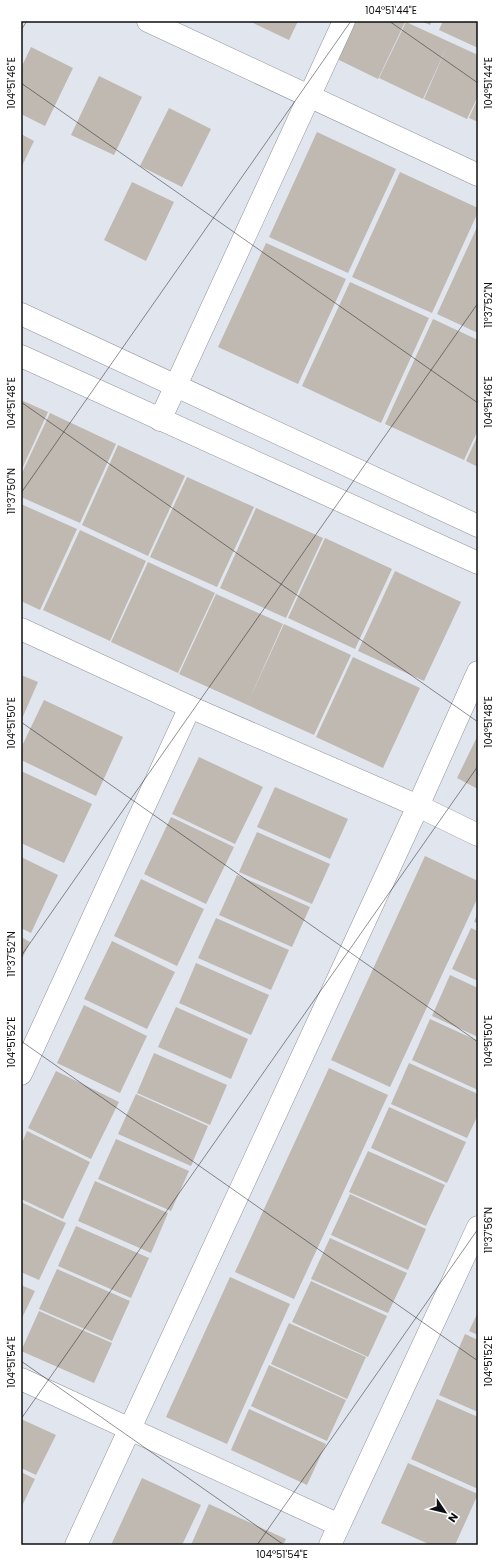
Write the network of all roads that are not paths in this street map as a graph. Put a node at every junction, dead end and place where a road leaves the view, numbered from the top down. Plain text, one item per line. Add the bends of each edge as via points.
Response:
1 (148, 21) edge
2 (344, 21) edge
3 (310, 97) junction
4 (478, 175) edge
5 (21, 314) edge
6 (21, 356) edge
7 (176, 386) junction
8 (160, 420) junction
9 (478, 526) edge
10 (478, 563) edge
11 (21, 629) edge
12 (478, 672) edge
13 (190, 707) junction
14 (418, 806) junction
15 (478, 835) edge
16 (21, 1074) edge
17 (478, 1227) edge
18 (21, 1379) edge
19 (129, 1429) junction
20 (339, 1525) junction
21 (76, 1545) edge
22 (330, 1545) edge

1 - 3 street
2 - 3 street
3 - 4 street
3 - 7 street
5 - 7 street
6 - 8 street
7 - 8 street
7 - 9 street
8 - 10 street
11 - 13 street
12 - 14 street
13 - 14 street
13 - 16 street
14 - 15 street
14 - 19 street
17 - 20 street
18 - 19 street
19 - 20 street
19 - 21 street
20 - 22 street

